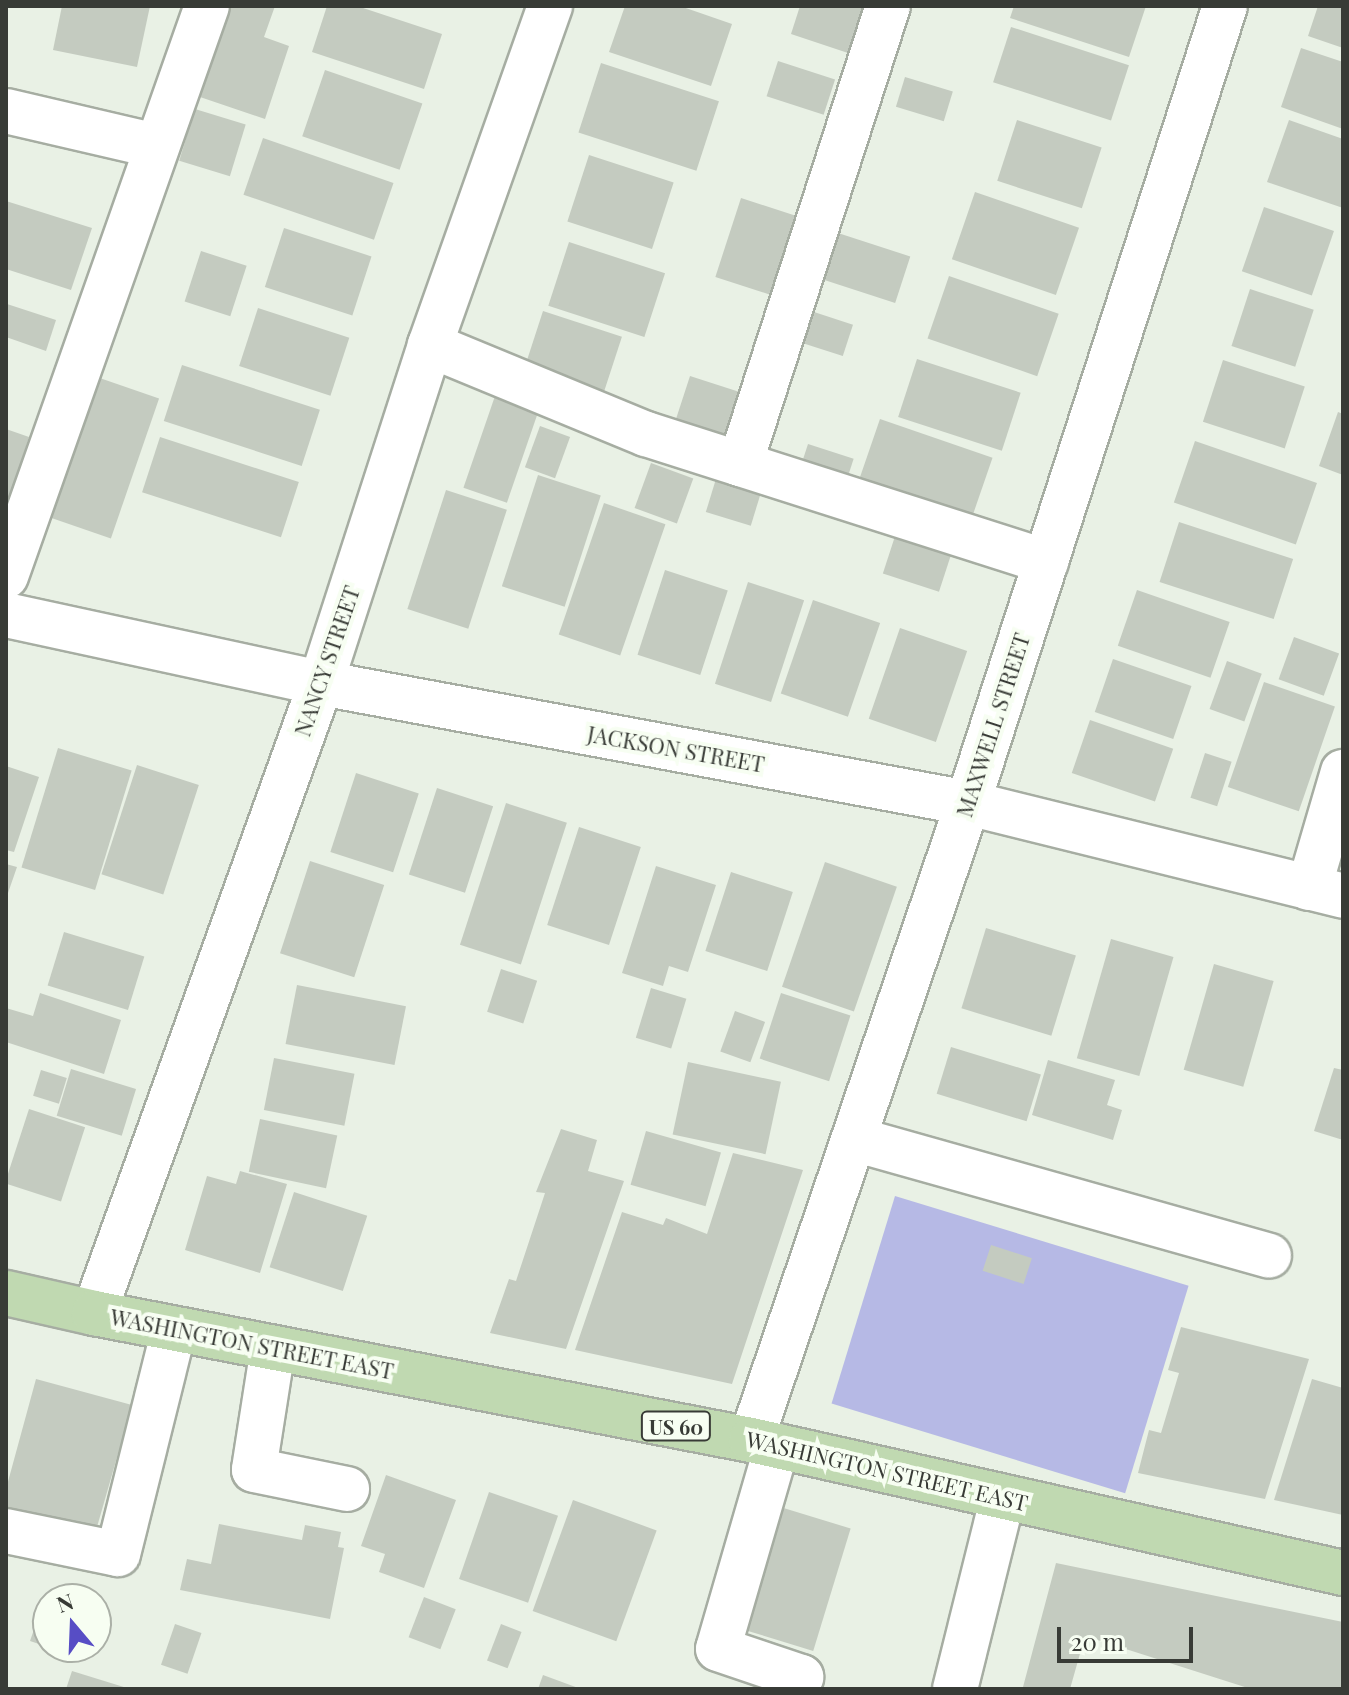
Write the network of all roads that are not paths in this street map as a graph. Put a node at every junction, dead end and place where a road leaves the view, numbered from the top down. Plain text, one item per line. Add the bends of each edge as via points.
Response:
1 (207, 6) edge
2 (550, 6) edge
3 (888, 6) edge
4 (1225, 6) edge
5 (6, 111) edge
6 (157, 146) junction
7 (430, 345) junction
8 (740, 464) junction
9 (1046, 562) junction
10 (6, 576) edge
11 (6, 615) edge
12 (321, 683) junction
13 (1343, 772) edge
14 (968, 803) junction
15 (1326, 892) edge
16 (854, 1139) junction
17 (1269, 1256) dead end
18 (6, 1293) edge
19 (94, 1313) junction
20 (174, 1329) junction
21 (273, 1348) junction
22 (764, 1443) junction
23 (347, 1489) dead end
24 (1003, 1497) junction
25 (6, 1531) edge
26 (1343, 1573) edge
27 (797, 1689) edge
28 (955, 1689) edge

1 - 6 street
2 - 7 street, NANCY STREET
3 - 8 street
4 - 9 street, MAXWELL STREET
5 - 6 street
6 - 10 street
7 - 8 street via 646,434
7 - 12 street, NANCY STREET
8 - 9 street
9 - 14 street, MAXWELL STREET
11 - 12 street, JACKSON STREET
12 - 14 street, JACKSON STREET
12 - 19 street, NANCY STREET
13 - 15 street
14 - 15 street, JACKSON STREET
14 - 16 street, MAXWELL STREET
16 - 17 street
16 - 22 street, MAXWELL STREET
18 - 19 main road, WASHINGTON STREET EAST / US 60
19 - 20 main road, WASHINGTON STREET EAST / US 60
20 - 21 main road, WASHINGTON STREET EAST / US 60
20 - 25 street via 118,1554
21 - 22 main road, WASHINGTON STREET EAST / US 60
21 - 23 street via 254,1470
22 - 24 main road, WASHINGTON STREET EAST / US 60
22 - 27 street, MAXWELL STREET via 718,1649 801,1677
24 - 26 main road, WASHINGTON STREET EAST / US 60
24 - 28 street

